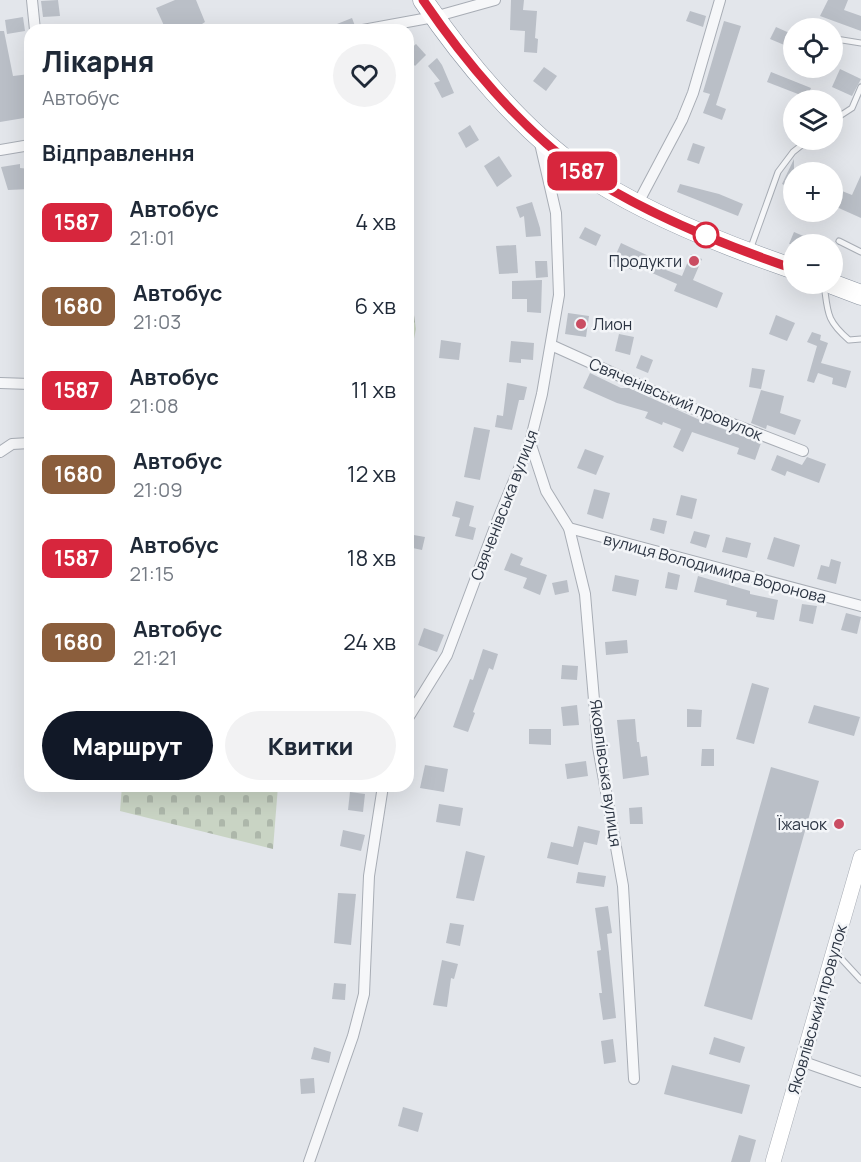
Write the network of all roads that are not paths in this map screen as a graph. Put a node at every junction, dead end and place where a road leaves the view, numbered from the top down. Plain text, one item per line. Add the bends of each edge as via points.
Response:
1 (32, 0) edge
2 (423, 0) edge
3 (495, 0) edge
4 (720, 0) edge
5 (434, 17) junction
6 (34, 24) edge
7 (396, 24) edge
8 (843, 40) edge
9 (861, 43) edge
10 (861, 87) edge
11 (843, 114) edge
12 (539, 136) junction
13 (24, 146) edge
14 (0, 150) edge
15 (796, 150) edge
16 (638, 203) junction
17 (843, 243) edge
18 (861, 252) edge
19 (749, 254) junction
20 (783, 265) edge
21 (843, 288) edge
22 (825, 294) edge
23 (861, 295) edge
24 (861, 339) edge
25 (551, 345) junction
26 (0, 383) edge
27 (24, 384) edge
28 (530, 442) junction
29 (24, 443) edge
30 (803, 451) dead end
31 (0, 452) edge
32 (569, 528) junction
33 (861, 606) edge
34 (414, 708) edge
35 (382, 792) edge
36 (861, 860) edge
37 (834, 950) junction
38 (861, 980) edge
39 (801, 1061) junction
40 (634, 1079) dead end
41 (861, 1082) edge
42 (309, 1162) edge
43 (773, 1162) edge

1 - 6 street
2 - 5 highway
3 - 5 street
4 - 16 street via 686,111
5 - 7 street
5 - 12 highway via 486,81
8 - 9 lane
10 - 11 lane via 852,108
12 - 16 highway via 579,170
12 - 25 street, Свяченівська вулиця via 556,213 559,295
13 - 14 street
15 - 19 lane via 778,172
16 - 19 highway
17 - 18 lane
19 - 20 highway
21 - 23 highway
22 - 24 lane via 829,318 837,329 849,340
25 - 28 street, Свяченівська вулиця
25 - 30 street, Свяченівський провулок via 686,406
26 - 27 street
28 - 32 street, Яковлівська вулиця via 546,491
28 - 34 street, Свяченівська вулиця via 447,655
29 - 31 street via 12,444
32 - 33 street, вулиця Володимира Воронова
32 - 40 street, Яковлівська вулиця via 585,594 598,747 623,886
35 - 42 street via 369,876 364,994
36 - 37 street, Яковлівський провулок
37 - 38 lane
37 - 39 street, Яковлівський провулок
39 - 41 street
39 - 43 street, Яковлівський провулок

